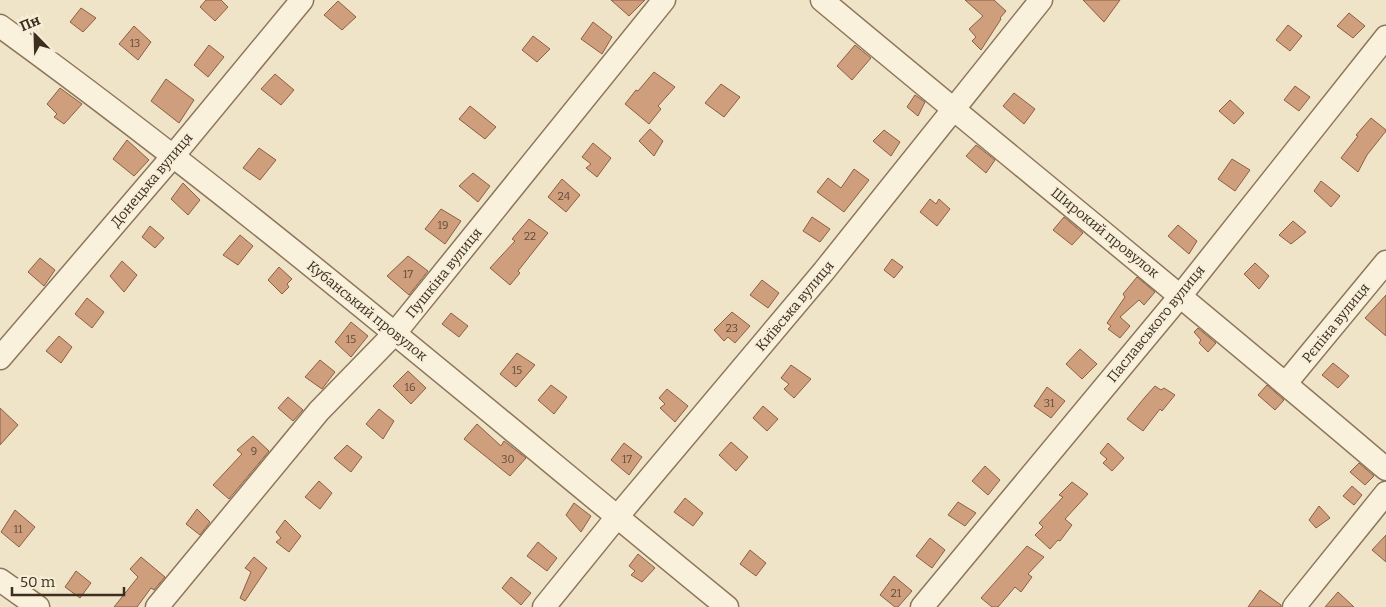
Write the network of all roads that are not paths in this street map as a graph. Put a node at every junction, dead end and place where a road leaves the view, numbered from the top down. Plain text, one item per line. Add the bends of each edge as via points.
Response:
1 (302, 0) edge
2 (664, 0) edge
3 (822, 0) edge
4 (1041, 0) edge
5 (0, 26) edge
6 (1386, 37) edge
7 (954, 111) junction
8 (173, 156) junction
9 (1386, 262) edge
10 (1181, 295) junction
11 (395, 333) junction
12 (0, 358) edge
13 (1286, 383) junction
14 (1386, 468) edge
15 (1386, 493) edge
16 (617, 517) junction
17 (0, 580) edge
18 (38, 607) edge
19 (157, 607) edge
20 (544, 607) edge
21 (727, 607) edge
22 (922, 607) edge
23 (1294, 607) edge

1 - 8 street, Донецька вулиця
2 - 11 street, Пушкіна вулиця
3 - 7 street, Широкий провулок
4 - 7 street, Київська вулиця
5 - 8 street, Кубанський провулок
6 - 10 street, Паславського вулиця
7 - 10 street, Широкий провулок
7 - 16 street, Київська вулиця
8 - 11 street, Кубанський провулок
8 - 12 street, Донецька вулиця
9 - 13 street, Рєпіна вулиця
10 - 13 street, Широкий провулок
10 - 22 street, Паславського вулиця
11 - 16 street, Кубанський провулок
11 - 19 street, Пушкіна вулиця via 319,411
13 - 14 street, Широкий провулок
15 - 23 street
16 - 20 street, Київська вулиця
16 - 21 street, Кубанський провулок
17 - 18 street

